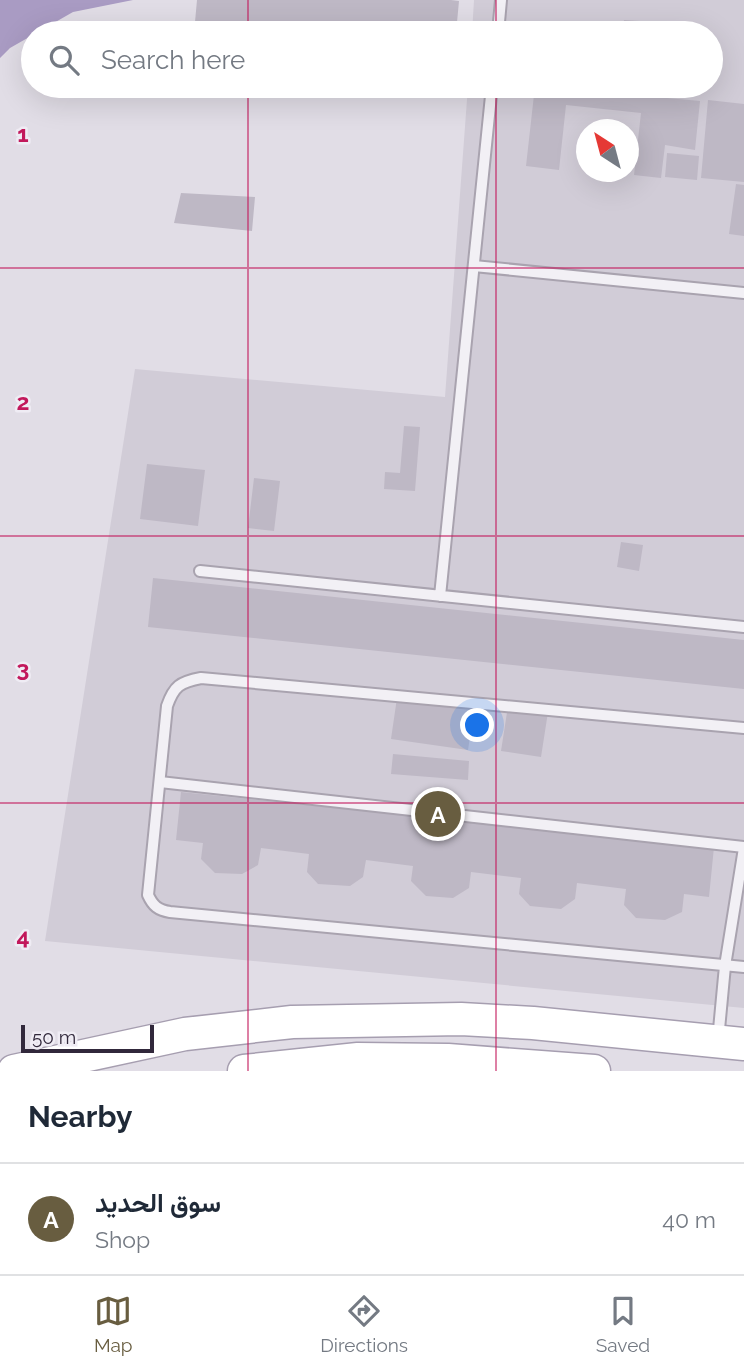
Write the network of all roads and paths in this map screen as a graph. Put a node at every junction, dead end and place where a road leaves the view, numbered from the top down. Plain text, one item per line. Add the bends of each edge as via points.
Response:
1 (501, 0) edge
2 (499, 21) edge
3 (491, 98) edge
4 (474, 266) junction
5 (744, 293) edge
6 (200, 571) dead end
7 (440, 596) junction
8 (744, 627) edge
9 (744, 727) edge
10 (160, 782) junction
11 (744, 848) edge
12 (726, 966) junction
13 (744, 967) edge
14 (731, 1042) edge
15 (14, 1071) edge
16 (244, 1071) edge
17 (594, 1071) edge

1 - 2 lane
3 - 4 lane
4 - 5 lane
4 - 7 lane
6 - 7 lane
7 - 8 lane
9 - 10 lane via 201,678 184,682 172,692
10 - 11 lane
10 - 12 lane via 148,895 159,910
11 - 12 lane
12 - 13 lane
12 - 14 lane
14 - 15 main road via 485,1020 292,1021 185,1034
16 - 17 main road via 358,1059

